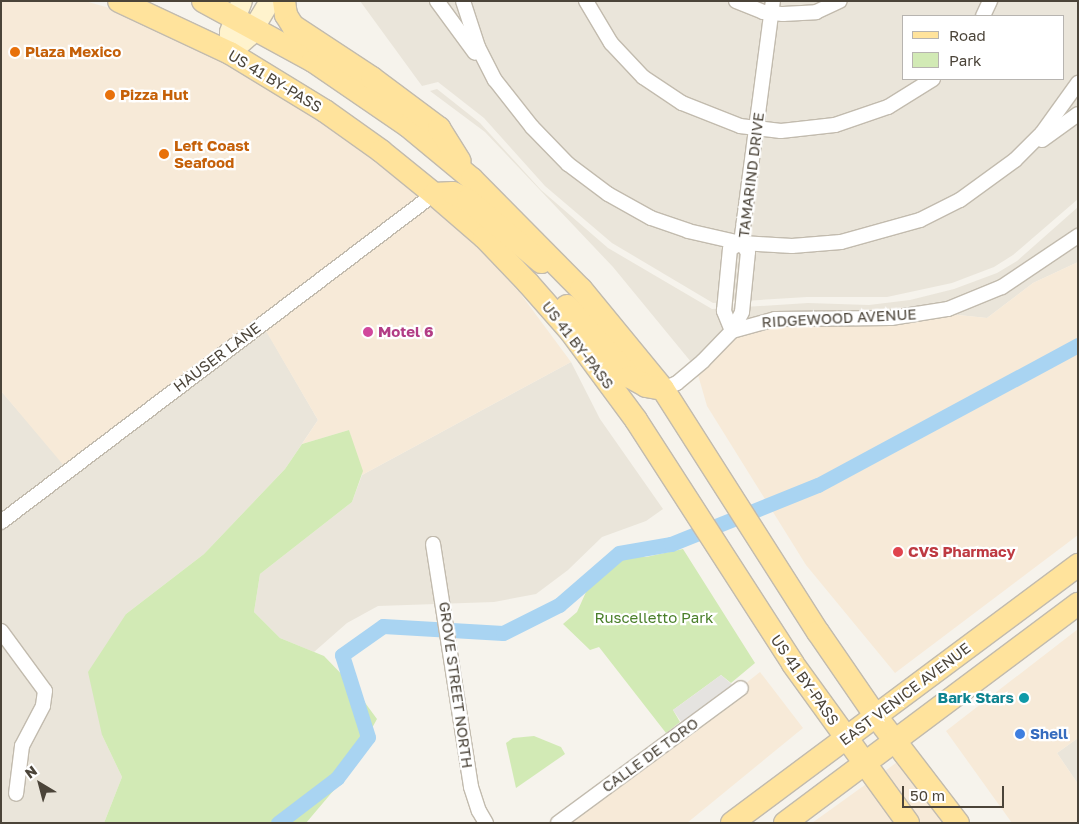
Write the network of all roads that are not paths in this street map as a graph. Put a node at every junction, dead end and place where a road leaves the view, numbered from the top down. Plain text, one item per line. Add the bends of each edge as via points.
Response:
1 (119, 1) edge
2 (203, 1) edge
3 (270, 1) edge
4 (284, 1) edge
5 (436, 1) edge
6 (463, 1) edge
7 (586, 1) edge
8 (736, 1) edge
9 (840, 1) edge
10 (990, 1) edge
11 (773, 8) edge
12 (238, 9) edge
13 (983, 15) edge
14 (255, 27) junction
15 (230, 53) junction
16 (495, 80) junction
17 (932, 80) edge
18 (1078, 84) edge
19 (1078, 114) edge
20 (757, 128) junction
21 (1015, 160) junction
22 (472, 179) junction
23 (434, 194) junction
24 (1078, 236) edge
25 (740, 243) junction
26 (567, 274) junction
27 (528, 283) junction
28 (732, 331) junction
29 (663, 389) junction
30 (1, 522) edge
31 (433, 544) dead end
32 (1078, 565) edge
33 (1078, 604) edge
34 (1, 631) edge
35 (741, 688) dead end
36 (875, 714) junction
37 (846, 739) junction
38 (895, 741) junction
39 (864, 764) junction
40 (16, 794) dead end
41 (486, 823) edge
42 (558, 823) edge
43 (732, 823) edge
44 (785, 823) edge
45 (908, 823) edge
46 (958, 823) edge

1 - 15 main road, US 41 BY-PASS
2 - 12 main road
3 - 14 main road
4 - 22 main road via 286,15 299,32 356,67 440,128
5 - 16 street
6 - 16 street via 478,47
7 - 20 street via 611,43 649,82 710,116
8 - 11 street
9 - 11 street via 805,14
10 - 13 street
11 - 20 street, TAMARIND DRIVE
12 - 14 main road
12 - 15 main road via 230,32
14 - 15 main road
14 - 22 main road via 373,100
15 - 23 main road, US 41 BY-PASS via 325,111
16 - 25 street via 549,145 608,194 670,225
17 - 20 street via 899,102 852,121 805,130
18 - 21 street via 1042,133
19 - 21 street
20 - 25 street, TAMARIND DRIVE
21 - 25 street via 953,204 889,231 817,245
22 - 26 main road
23 - 26 main road via 453,194 468,200 529,255
23 - 27 main road, US 41 BY-PASS
23 - 30 street, HAUSER LANE
24 - 28 street, RIDGEWOOD AVENUE via 1016,280 948,309 890,318 775,319
25 - 28 street, TAMARIND DRIVE via 748,252 742,312
26 - 29 main road via 619,332
27 - 29 main road via 559,299 630,377 646,386
27 - 37 main road, US 41 BY-PASS via 590,357
28 - 29 street, TAMARIND DRIVE via 690,373 672,387
29 - 36 main road
31 - 41 street, GROVE STREET NORTH via 472,787
32 - 36 main road, EAST VENICE AVENUE
33 - 38 main road, EAST VENICE AVENUE
34 - 40 street via 45,691 43,706 22,746
35 - 42 street, CALLE DE TORO
36 - 37 main road, EAST VENICE AVENUE
36 - 38 main road
37 - 39 main road, US 41 BY-PASS
37 - 43 main road, EAST VENICE AVENUE
38 - 39 main road, EAST VENICE AVENUE
38 - 46 main road
39 - 44 main road, EAST VENICE AVENUE
39 - 45 main road, US 41 BY-PASS

